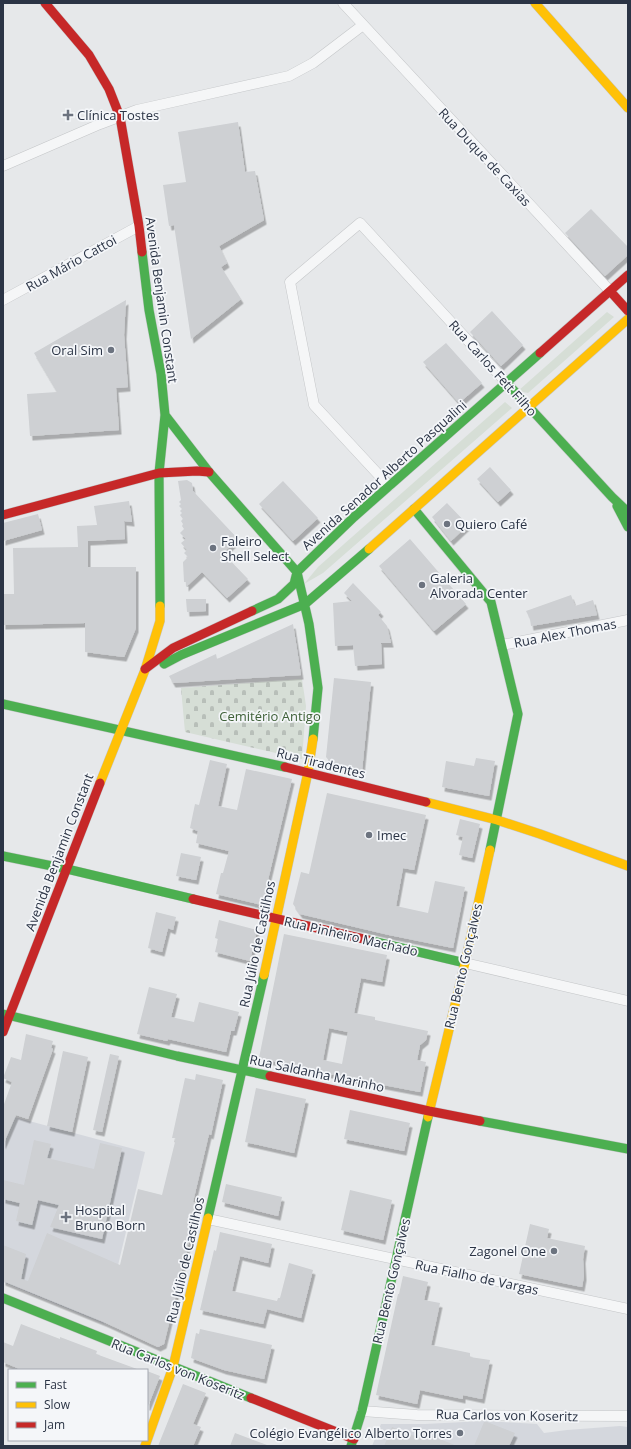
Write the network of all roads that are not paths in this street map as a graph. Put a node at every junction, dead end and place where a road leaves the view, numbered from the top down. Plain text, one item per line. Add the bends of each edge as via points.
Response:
1 (45, 3) edge
2 (343, 3) edge
3 (535, 3) edge
4 (363, 25) junction
5 (628, 108) edge
6 (120, 117) junction
7 (3, 166) edge
8 (139, 226) junction
9 (628, 275) edge
10 (610, 291) junction
11 (3, 300) edge
12 (628, 312) edge
13 (628, 318) edge
14 (506, 382) junction
15 (529, 407) junction
16 (165, 415) junction
17 (209, 472) junction
18 (159, 473) junction
19 (389, 486) junction
20 (612, 497) junction
21 (414, 509) junction
22 (628, 512) edge
23 (3, 515) edge
24 (628, 527) edge
25 (297, 572) junction
26 (305, 604) junction
27 (628, 620) edge
28 (159, 625) junction
29 (170, 642) junction
30 (502, 645) junction
31 (182, 655) junction
32 (145, 670) junction
33 (140, 681) junction
34 (3, 704) edge
35 (121, 730) junction
36 (308, 772) junction
37 (497, 820) junction
38 (3, 856) edge
39 (628, 866) edge
40 (67, 869) junction
41 (276, 919) junction
42 (465, 963) junction
43 (628, 1001) edge
44 (6, 1015) edge
45 (3, 1032) edge
46 (243, 1070) junction
47 (429, 1111) junction
48 (628, 1149) edge
49 (208, 1219) junction
50 (396, 1259) junction
51 (3, 1298) edge
52 (628, 1309) edge
53 (173, 1367) junction
54 (362, 1411) junction
55 (628, 1416) edge
56 (148, 1438) edge
57 (352, 1443) edge

1 - 6 main road, Avenida Benjamin Constant via 89,56 109,90
2 - 4 street, Rua Duque de Caxias
3 - 5 main road
4 - 6 street via 313,63 289,76 137,110
4 - 10 street, Rua Duque de Caxias
6 - 7 street
6 - 8 main road, Avenida Benjamin Constant
8 - 11 street, Rua Mário Cattoi
8 - 16 main road, Avenida Benjamin Constant
9 - 10 main road, Avenida Senador Alberto Pasqualini
10 - 12 main road, Rua Duque de Caxias
10 - 14 main road, Avenida Senador Alberto Pasqualini
13 - 15 main road
14 - 15 main road, Rua Carlos Fett Filho
14 - 19 main road, Avenida Senador Alberto Pasqualini
14 - 19 street, Rua Carlos Fett Filho via 360,223 290,282 314,405
15 - 20 main road, Rua Carlos Fett Filho
15 - 21 main road
16 - 17 main road, Rua Júlio de Castilhos
16 - 18 main road, Avenida Benjamin Constant
17 - 18 main road
17 - 25 main road, Rua Júlio de Castilhos
18 - 23 main road
18 - 28 main road, Avenida Benjamin Constant
19 - 25 main road, Avenida Senador Alberto Pasqualini
20 - 22 main road, Rua Carlos Fett Filho
20 - 24 main road
21 - 26 main road
21 - 30 main road, Rua Bento Gonçalves via 491,602
25 - 26 main road, Rua Júlio de Castilhos
25 - 29 main road, Avenida Senador Alberto Pasqualini via 294,584 278,599
26 - 31 main road
26 - 36 main road, Rua Júlio de Castilhos via 318,688
27 - 30 street, Rua Alex Thomas
28 - 29 main road
28 - 32 main road, Avenida Benjamin Constant
29 - 31 main road
29 - 32 main road, Avenida Senador Alberto Pasqualini
30 - 37 main road, Rua Bento Gonçalves via 518,714
31 - 33 main road via 147,674
32 - 33 main road, Avenida Benjamin Constant
33 - 35 main road, Avenida Benjamin Constant
34 - 35 main road, Rua Tiradentes
35 - 36 main road, Rua Tiradentes
35 - 40 main road, Avenida Benjamin Constant
36 - 37 main road, Rua Tiradentes
36 - 41 main road, Rua Júlio de Castilhos
37 - 39 main road, Rua Tiradentes
37 - 42 main road, Rua Bento Gonçalves
38 - 40 main road, Rua Pinheiro Machado
40 - 41 main road, Rua Pinheiro Machado
40 - 44 main road, Avenida Benjamin Constant
41 - 42 main road, Rua Pinheiro Machado
41 - 46 main road, Rua Júlio de Castilhos
42 - 43 street, Rua Pinheiro Machado
42 - 47 main road, Rua Bento Gonçalves
44 - 45 main road, Avenida Benjamin Constant
44 - 46 main road, Rua Saldanha Marinho
46 - 47 main road, Rua Saldanha Marinho
46 - 49 main road, Rua Júlio de Castilhos
47 - 48 main road, Rua Saldanha Marinho
47 - 50 main road, Rua Bento Gonçalves
49 - 50 street, Rua Fialho de Vargas
49 - 53 main road, Rua Júlio de Castilhos
50 - 52 street, Rua Fialho de Vargas
50 - 54 main road, Rua Bento Gonçalves
51 - 53 main road, Rua Carlos von Koseritz
53 - 56 main road, Rua Júlio de Castilhos
53 - 57 main road, Rua Carlos von Koseritz
54 - 55 street, Rua Carlos von Koseritz via 417,1415
54 - 57 main road, Rua Bento Gonçalves

